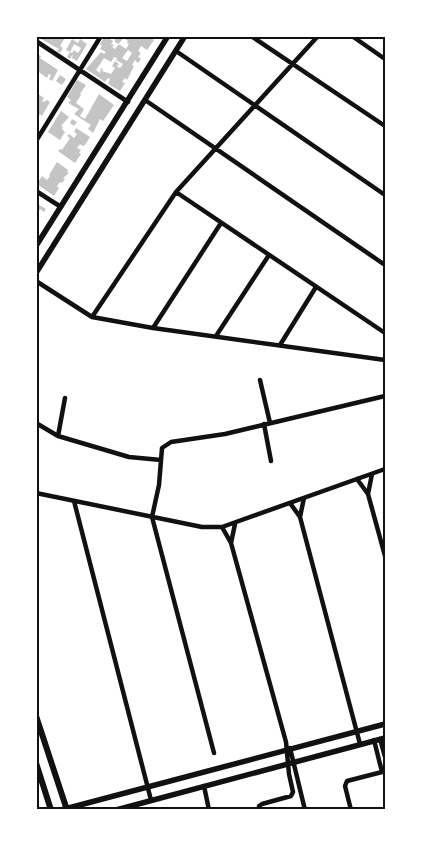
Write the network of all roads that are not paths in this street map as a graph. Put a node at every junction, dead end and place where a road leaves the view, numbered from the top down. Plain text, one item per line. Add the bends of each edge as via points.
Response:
1 (101, 36) edge
2 (159, 36) edge
3 (185, 36) edge
4 (251, 36) edge
5 (318, 36) edge
6 (352, 36) edge
7 (167, 38) edge
8 (36, 41) edge
9 (176, 51) junction
10 (385, 59) edge
11 (292, 64) junction
12 (80, 71) junction
13 (145, 100) junction
14 (128, 102) junction
15 (255, 106) junction
16 (385, 126) edge
17 (36, 141) edge
18 (216, 149) junction
19 (36, 191) edge
20 (176, 192) junction
21 (385, 195) edge
22 (61, 207) junction
23 (221, 223) junction
24 (36, 246) edge
25 (269, 255) junction
26 (385, 265) edge
27 (36, 273) edge
28 (36, 281) edge
29 (316, 286) junction
30 (92, 317) junction
31 (153, 328) junction
32 (385, 333) edge
33 (216, 336) junction
34 (280, 345) junction
35 (385, 360) edge
36 (260, 380) dead end
37 (385, 396) edge
38 (65, 398) dead end
39 (36, 423) edge
40 (270, 423) junction
41 (264, 424) junction
42 (58, 436) junction
43 (161, 460) junction
44 (270, 461) dead end
45 (385, 469) edge
46 (372, 474) junction
47 (357, 479) junction
48 (36, 493) edge
49 (368, 494) junction
50 (304, 498) junction
51 (74, 501) junction
52 (290, 503) junction
53 (152, 517) junction
54 (300, 517) junction
55 (235, 524) junction
56 (222, 528) junction
57 (231, 543) junction
58 (385, 556) edge
59 (36, 716) edge
60 (385, 724) edge
61 (357, 731) junction
62 (380, 739) edge
63 (360, 744) junction
64 (288, 750) junction
65 (214, 753) dead end
66 (385, 757) edge
67 (36, 763) edge
68 (290, 763) junction
69 (383, 772) edge
70 (204, 786) junction
71 (148, 787) junction
72 (151, 800) junction
73 (65, 809) edge
74 (51, 810) edge
75 (116, 810) edge
76 (210, 810) edge
77 (259, 810) edge
78 (305, 810) edge
79 (351, 810) edge

1 - 12 street
2 - 7 street
3 - 9 street
4 - 11 street
5 - 11 street
6 - 10 street
7 - 14 street
8 - 12 street
9 - 13 street
9 - 15 street
11 - 15 street
11 - 16 street
12 - 14 street
12 - 17 street
13 - 18 street
13 - 27 street
14 - 22 street
15 - 18 street
15 - 21 street
18 - 20 street
18 - 26 street
19 - 22 street
20 - 23 street
20 - 30 street
22 - 24 street
23 - 25 street
23 - 31 street
25 - 29 street
25 - 33 street
28 - 30 street
29 - 32 street
29 - 34 street
30 - 31 street
31 - 33 street
33 - 34 street
34 - 35 street
36 - 40 street
37 - 40 street
38 - 42 street
39 - 42 street
40 - 41 street
41 - 43 street via 171,442 164,446
41 - 44 street
42 - 43 street via 128,457
43 - 53 street
45 - 46 street
46 - 47 street
46 - 49 street
47 - 49 street
47 - 50 street
48 - 51 street
49 - 58 street
50 - 52 street
50 - 54 street
51 - 53 street
51 - 71 street
52 - 54 street
52 - 55 street
53 - 56 street
53 - 65 street
54 - 61 street
55 - 56 street
55 - 57 street
56 - 57 street
57 - 64 street
59 - 73 main road
60 - 61 street
61 - 63 street
61 - 64 street
62 - 63 street
62 - 66 street
62 - 69 street
63 - 68 street
64 - 68 street
64 - 71 street
67 - 74 main road
68 - 70 street
68 - 77 street via 291,796 262,804
68 - 78 street
69 - 79 street via 347,781 345,786
70 - 72 street
70 - 76 street
71 - 72 street
71 - 73 street
72 - 75 street

